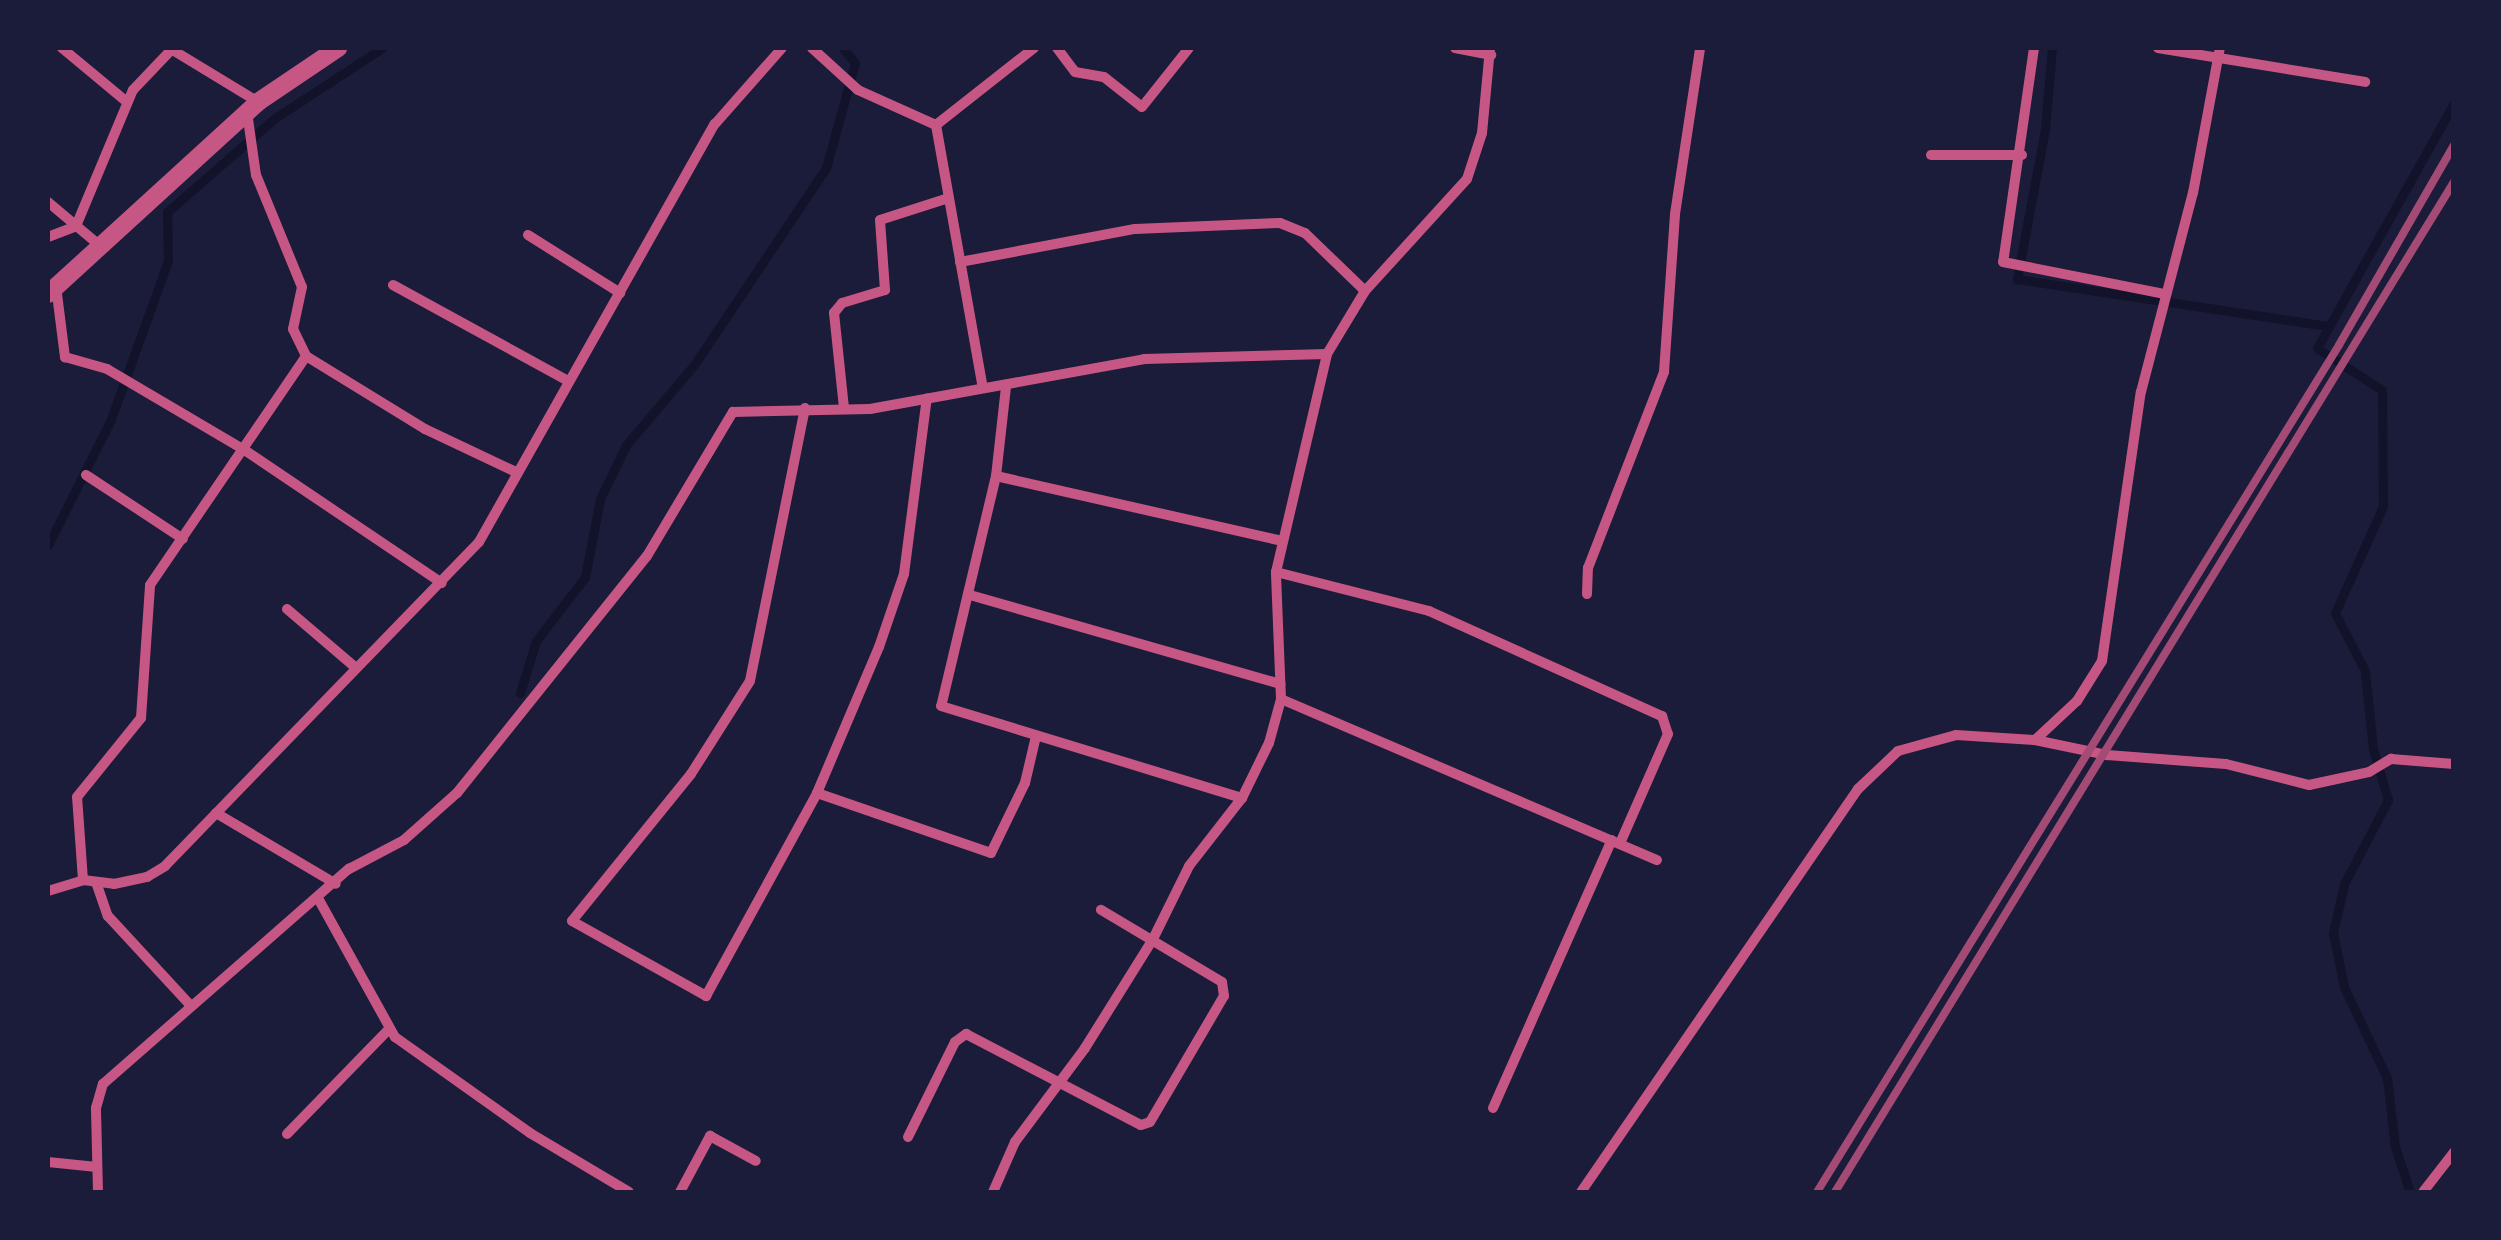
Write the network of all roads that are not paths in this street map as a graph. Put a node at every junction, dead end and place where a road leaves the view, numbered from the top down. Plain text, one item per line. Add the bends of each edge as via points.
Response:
1 (62, 48) edge
2 (172, 48) edge
3 (338, 48) edge
4 (782, 48) edge
5 (812, 48) edge
6 (1034, 48) edge
7 (1058, 48) edge
8 (1189, 48) edge
9 (1455, 48) edge
10 (1700, 48) edge
11 (2034, 48) edge
12 (2158, 48) edge
13 (1490, 51) edge
14 (2220, 51) edge
15 (2365, 82) dead end
16 (127, 102) junction
17 (253, 107) junction
18 (936, 125) junction
19 (2022, 155) junction
20 (1930, 156) dead end
21 (949, 198) junction
22 (48, 202) edge
23 (76, 226) junction
24 (528, 234) dead end
25 (48, 237) edge
26 (99, 245) junction
27 (960, 262) junction
28 (393, 286) dead end
29 (52, 290) edge
30 (1365, 291) junction
31 (620, 293) junction
32 (2164, 294) junction
33 (1327, 354) junction
34 (306, 356) junction
35 (568, 381) junction
36 (1006, 387) junction
37 (983, 388) junction
38 (927, 398) junction
39 (804, 408) junction
40 (844, 408) junction
41 (246, 451) junction
42 (514, 472) junction
43 (86, 475) dead end
44 (996, 476) junction
45 (183, 539) junction
46 (1280, 541) junction
47 (1276, 572) junction
48 (442, 582) junction
49 (1587, 594) dead end
50 (970, 595) junction
51 (287, 608) dead end
52 (356, 668) junction
53 (1280, 684) junction
54 (1281, 699) junction
55 (1036, 736) junction
56 (2035, 740) junction
57 (2454, 764) edge
58 (817, 793) junction
59 (1242, 798) junction
60 (216, 812) junction
61 (1617, 840) junction
62 (1657, 860) dead end
63 (90, 881) junction
64 (336, 884) junction
65 (48, 891) edge
66 (318, 900) junction
67 (1101, 910) dead end
68 (1153, 939) junction
69 (191, 1006) junction
70 (388, 1030) junction
71 (1059, 1078) junction
72 (1493, 1108) dead end
73 (287, 1134) dead end
74 (908, 1137) dead end
75 (2454, 1152) edge
76 (756, 1161) dead end
77 (48, 1162) edge
78 (97, 1168) junction
79 (98, 1192) edge
80 (629, 1192) edge
81 (680, 1192) edge
82 (992, 1192) edge
83 (1581, 1192) edge
84 (2423, 1192) edge

1 - 16 street
2 - 16 street
2 - 17 street
3 - 17 street
4 - 31 street via 732,98
5 - 18 street via 858,90
6 - 18 street
7 - 8 street via 1075,72 1104,77 1142,107
9 - 13 street
10 - 49 street via 1674,214 1664,372 1588,568
11 - 19 street
12 - 14 street
13 - 30 street via 1482,133 1468,179
14 - 15 street
14 - 32 street
16 - 23 street
17 - 26 street
17 - 34 street via 256,175 302,287 293,328
18 - 21 street
19 - 20 street
19 - 32 street via 2003,262
21 - 27 street
21 - 40 street via 886,215 878,230 885,290 836,308
22 - 23 street
23 - 25 street
23 - 26 street
24 - 31 street
26 - 29 street
27 - 30 street via 1135,229 1280,223 1305,233
27 - 37 street
28 - 35 street
29 - 41 street via 65,358 107,368
30 - 33 street
31 - 35 street
32 - 56 street via 2141,392 2102,661 2078,702
33 - 36 street via 1144,360
33 - 46 street
34 - 41 street
34 - 42 street via 425,429
35 - 42 street
36 - 37 street
36 - 44 street
37 - 38 street
38 - 40 street
38 - 58 street via 904,574
39 - 40 street
39 - 58 street via 750,682 690,774 572,921 706,996
39 - 64 street via 749,408 722,423 703,471 647,556 457,793 404,840 349,869
41 - 45 street
41 - 48 street
42 - 48 street via 479,542
43 - 45 street
44 - 46 street
44 - 50 street
45 - 63 street via 150,585 141,718 77,797
46 - 47 street
47 - 53 street
47 - 61 street via 1429,611 1662,716 1668,734
48 - 52 street
50 - 53 street
50 - 55 street via 941,706
51 - 52 street
52 - 60 street
53 - 54 street
54 - 59 street
54 - 61 street
55 - 58 street via 1025,783 991,852
55 - 59 street
56 - 57 street via 2108,755 2226,764 2310,785 2369,772 2391,759
56 - 83 street via 1933,738 1878,767
59 - 68 street via 1189,866
60 - 63 street via 166,866 147,877
60 - 64 street
61 - 62 street
61 - 72 street
63 - 65 street
63 - 69 street via 108,916
64 - 66 street
66 - 69 street
66 - 70 street
67 - 68 street
68 - 71 street
68 - 71 street via 1222,982 1224,996 1150,1122 1142,1124
69 - 78 street via 103,1084 96,1108
70 - 73 street
70 - 80 street via 530,1133
71 - 74 street via 966,1034
71 - 82 street via 1015,1142
75 - 84 street
76 - 81 street via 710,1136
77 - 78 street
78 - 79 street

